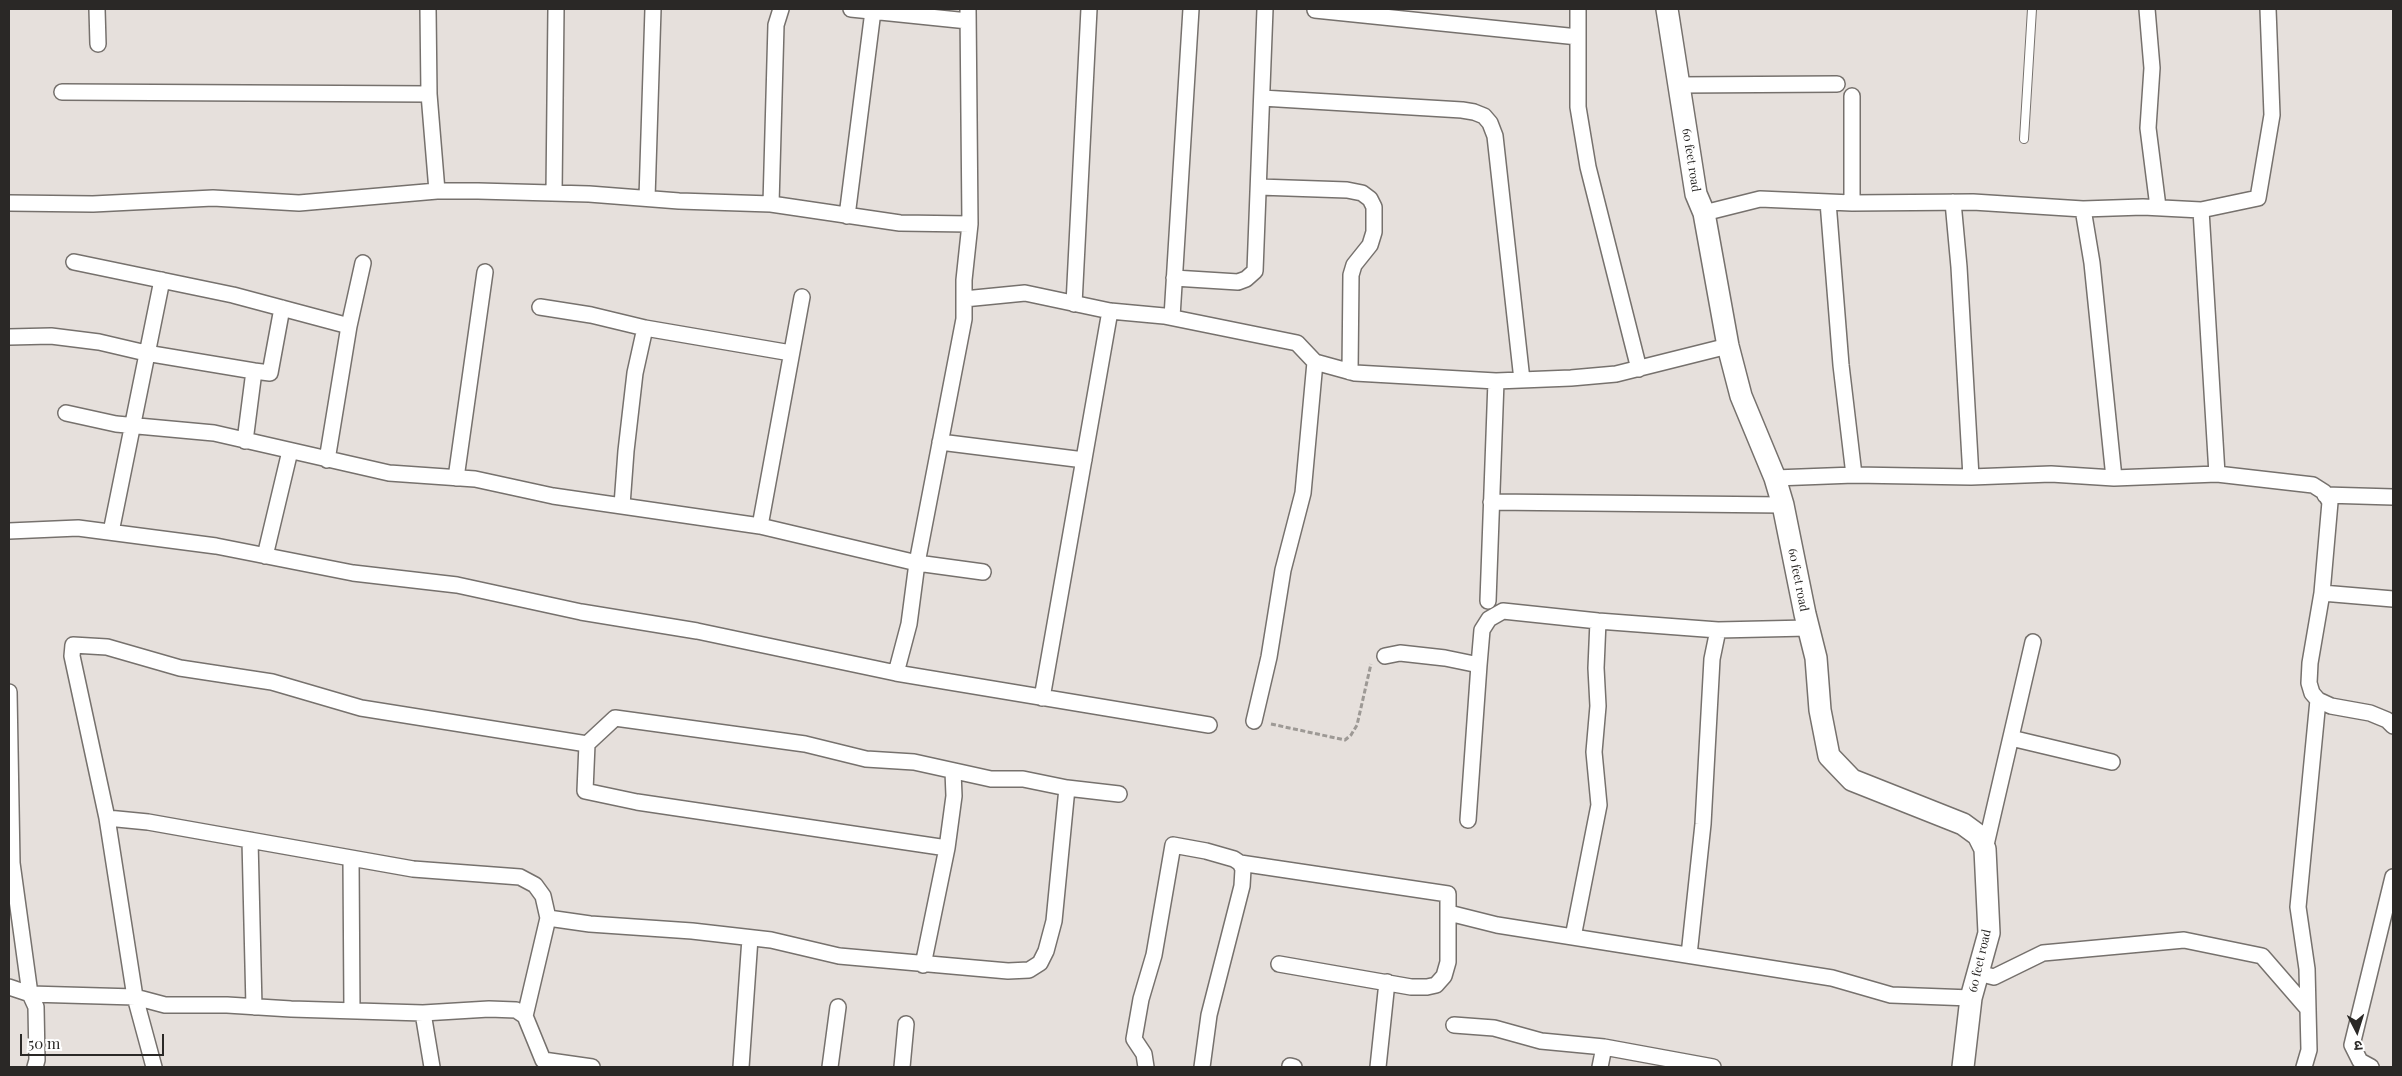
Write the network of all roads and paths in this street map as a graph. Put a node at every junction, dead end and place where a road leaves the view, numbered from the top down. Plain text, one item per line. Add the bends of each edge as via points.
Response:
1 (97, 9) edge
2 (428, 9) edge
3 (556, 9) edge
4 (653, 9) edge
5 (781, 9) edge
6 (851, 9) edge
7 (1089, 9) edge
8 (1190, 9) edge
9 (1265, 9) edge
10 (1578, 9) edge
11 (1667, 9) edge
12 (2032, 9) edge
13 (2147, 9) edge
14 (2268, 9) edge
15 (1315, 10) edge
16 (874, 11) junction
17 (968, 15) edge
18 (1578, 37) junction
19 (98, 44) dead end
20 (1837, 84) dead end
21 (1680, 85) junction
22 (62, 92) dead end
23 (429, 94) junction
24 (1852, 96) dead end
25 (1262, 98) junction
26 (2024, 139) dead end
27 (1259, 187) junction
28 (437, 191) junction
29 (554, 193) junction
30 (647, 198) junction
31 (9, 202) edge
32 (1828, 202) junction
33 (1953, 202) junction
34 (1852, 203) junction
35 (771, 204) junction
36 (2158, 207) junction
37 (2083, 209) junction
38 (2200, 210) junction
39 (1704, 213) junction
40 (847, 216) junction
41 (970, 224) junction
42 (74, 262) dead end
43 (363, 263) dead end
44 (485, 272) dead end
45 (1174, 278) junction
46 (162, 280) junction
47 (802, 297) dead end
48 (964, 299) junction
49 (1074, 304) junction
50 (540, 306) dead end
51 (282, 308) junction
52 (1110, 311) junction
53 (1172, 317) junction
54 (349, 326) junction
55 (645, 328) junction
56 (9, 337) edge
57 (1728, 346) junction
58 (146, 353) junction
59 (791, 353) junction
60 (1315, 362) junction
61 (1639, 369) junction
62 (254, 371) junction
63 (1350, 372) junction
64 (1522, 380) junction
65 (1496, 382) junction
66 (66, 413) dead end
67 (134, 425) junction
68 (246, 441) junction
69 (940, 442) junction
70 (290, 451) junction
71 (327, 460) junction
72 (1084, 460) junction
73 (2217, 474) junction
74 (1854, 475) junction
75 (1971, 477) junction
76 (456, 478) junction
77 (1775, 478) junction
78 (2114, 478) junction
79 (2326, 495) junction
80 (2393, 497) edge
81 (1491, 502) junction
82 (622, 505) junction
83 (1783, 505) junction
84 (760, 526) junction
85 (9, 531) edge
86 (111, 532) junction
87 (265, 556) junction
88 (917, 563) junction
89 (982, 572) dead end
90 (2322, 593) junction
91 (2393, 599) edge
92 (1488, 601) dead end
93 (1598, 621) junction
94 (1808, 628) junction
95 (1718, 630) junction
96 (2032, 642) dead end
97 (1385, 656) joint
98 (1479, 665) junction
99 (896, 673) junction
100 (9, 692) edge
101 (1042, 698) junction
102 (2318, 700) junction
103 (1254, 720) joint
104 (1209, 726) dead end
105 (2393, 726) edge
106 (2011, 738) junction
107 (587, 744) junction
108 (2112, 762) dead end
109 (953, 771) junction
110 (1066, 788) junction
111 (1119, 794) dead end
112 (107, 818) junction
113 (1468, 820) dead end
114 (250, 840) junction
115 (947, 848) junction
116 (1985, 849) junction
117 (351, 859) junction
118 (1240, 863) junction
119 (2393, 877) edge
120 (1449, 913) junction
121 (548, 918) junction
122 (1574, 937) junction
123 (750, 938) junction
124 (1689, 955) junction
125 (1280, 964) dead end
126 (923, 965) junction
127 (1978, 973) junction
128 (1387, 982) junction
129 (9, 987) edge
130 (30, 994) junction
131 (135, 997) junction
132 (1971, 998) junction
133 (254, 1007) junction
134 (838, 1007) dead end
135 (2308, 1009) junction
136 (352, 1011) junction
137 (423, 1013) junction
138 (525, 1016) junction
139 (906, 1024) dead end
140 (1454, 1025) dead end
141 (1604, 1047) junction
142 (544, 1064) edge
143 (35, 1067) edge
144 (154, 1067) edge
145 (432, 1067) edge
146 (592, 1067) edge
147 (741, 1067) edge
148 (830, 1067) edge
149 (902, 1067) edge
150 (1146, 1067) edge
151 (1202, 1067) edge
152 (1378, 1067) edge
153 (1600, 1067) edge
154 (1713, 1067) edge
155 (1962, 1067) edge
156 (2304, 1067) edge
157 (2371, 1067) edge

1 - 19 street
2 - 23 street
3 - 29 street
4 - 30 street
5 - 35 street via 775,44
6 - 16 street
7 - 49 street
8 - 45 street
9 - 25 street
10 - 18 street
11 - 21 street, 60 feet road
12 - 26 lane
13 - 36 street via 2152,68 2148,128
14 - 38 street via 2272,115 2258,198
15 - 18 street
16 - 17 street
16 - 40 street
17 - 41 street
18 - 61 street via 1578,107 1588,167
20 - 21 street
21 - 39 street, 60 feet road via 1696,194
22 - 23 street
23 - 28 street
24 - 34 street
25 - 27 street
25 - 64 street via 1462,110 1479,114 1490,123 1495,136
27 - 45 street via 1255,271 1238,282
27 - 63 street via 1347,190 1362,193 1374,207 1374,232 1370,245 1354,265 1351,275
28 - 29 street
28 - 31 street via 299,203 213,198 93,204
29 - 30 street
30 - 35 street
32 - 34 street
32 - 39 street via 1760,199
32 - 74 street via 1841,365
33 - 34 street
33 - 37 street
33 - 75 street
35 - 40 street
36 - 37 street
36 - 38 street
37 - 78 street via 2092,263
38 - 73 street
39 - 57 street, 60 feet road
40 - 41 street via 900,223
41 - 48 street
42 - 46 street
43 - 54 street
44 - 76 street
45 - 53 street
46 - 51 street
46 - 58 street
47 - 59 street
48 - 49 street via 1025,293
48 - 69 street via 964,319
49 - 52 street
50 - 55 street
51 - 54 street
51 - 62 street via 270,373
52 - 53 street
52 - 72 street
53 - 60 street via 1297,344
54 - 71 street
55 - 59 street
55 - 82 street via 632,403
56 - 58 street via 51,336 99,342
57 - 61 street
57 - 77 street, 60 feet road via 1741,396
58 - 62 street
58 - 67 street
59 - 84 street
60 - 63 street
60 - 103 street via 1303,493 1283,570 1269,656
61 - 64 street
62 - 68 street
63 - 65 street
64 - 65 street
65 - 81 street
66 - 67 street
67 - 68 street via 214,433
67 - 86 street
68 - 70 street
69 - 72 street
69 - 88 street
70 - 71 street
70 - 87 street
71 - 76 street via 389,473
72 - 101 street
73 - 78 street
73 - 79 street via 2313,485
74 - 75 street
74 - 77 street
75 - 78 street via 2051,474
76 - 82 street
77 - 83 street, 60 feet road
79 - 80 street
79 - 90 street via 2330,502
81 - 83 street
81 - 92 street
82 - 84 street
83 - 94 street, 60 feet road
84 - 88 street
85 - 86 street via 78,528
86 - 87 street
87 - 99 street via 353,573 457,584 581,612 697,631
88 - 89 street
88 - 99 street via 909,624
90 - 91 street
90 - 102 street via 2309,683
93 - 95 street
93 - 98 street via 1503,611 1490,619 1482,630
93 - 122 street via 1598,706 1594,752 1599,805
94 - 95 street
94 - 116 street, 60 feet road via 1816,658 1825,740 1829,756 1840,770 1852,780 1874,790 1963,824 1978,835
95 - 124 street via 1712,659 1703,824
96 - 106 street
97 - 98 street via 1400,653
97 - 103 path via 1370,665 1356,725 1345,740
98 - 113 street
99 - 101 street
100 - 130 street via 12,863
101 - 104 street
102 - 105 street via 2331,706 2370,713
102 - 135 street via 2298,907 2307,969
106 - 108 street
106 - 116 street
107 - 109 street via 615,718 805,744 866,759 914,762
107 - 112 street via 361,708 272,682 180,668 107,647 74,645 72,656
107 - 115 street via 585,791 638,802
109 - 110 street via 991,779 1023,779
109 - 115 street via 954,796
110 - 111 street
110 - 126 street via 1054,921 1040,964 1029,970 1008,971
112 - 114 street
112 - 131 street
114 - 117 street
114 - 133 street
115 - 126 street
116 - 127 street, 60 feet road via 1989,933
117 - 121 street via 413,869 520,877 535,885
117 - 136 street
118 - 120 street via 1448,894
118 - 150 street via 1206,851 1172,845 1154,955 1134,1039 1144,1054
118 - 151 street via 1242,886 1209,1015
119 - 157 street via 2352,1045 2360,1060
120 - 122 street via 1497,925
120 - 128 street via 1448,962 1444,976 1436,985 1427,987
121 - 123 street
121 - 138 street
122 - 124 street
123 - 126 street via 839,956
123 - 147 street
124 - 132 street via 1832,978 1891,996
125 - 128 street
127 - 132 street, 60 feet road
127 - 135 street via 1994,977 2044,953 2184,940 2262,956
128 - 152 street
129 - 130 street
130 - 131 street
130 - 143 street via 36,1007
131 - 133 street via 165,1005
131 - 144 street
132 - 155 street, 60 feet road
133 - 136 street
134 - 148 street
135 - 156 street via 2310,1050
136 - 137 street
137 - 138 street via 489,1008 516,1010
137 - 145 street
138 - 142 street
139 - 149 street
140 - 141 street via 1494,1028 1541,1041
141 - 153 street
141 - 154 street
142 - 146 street

